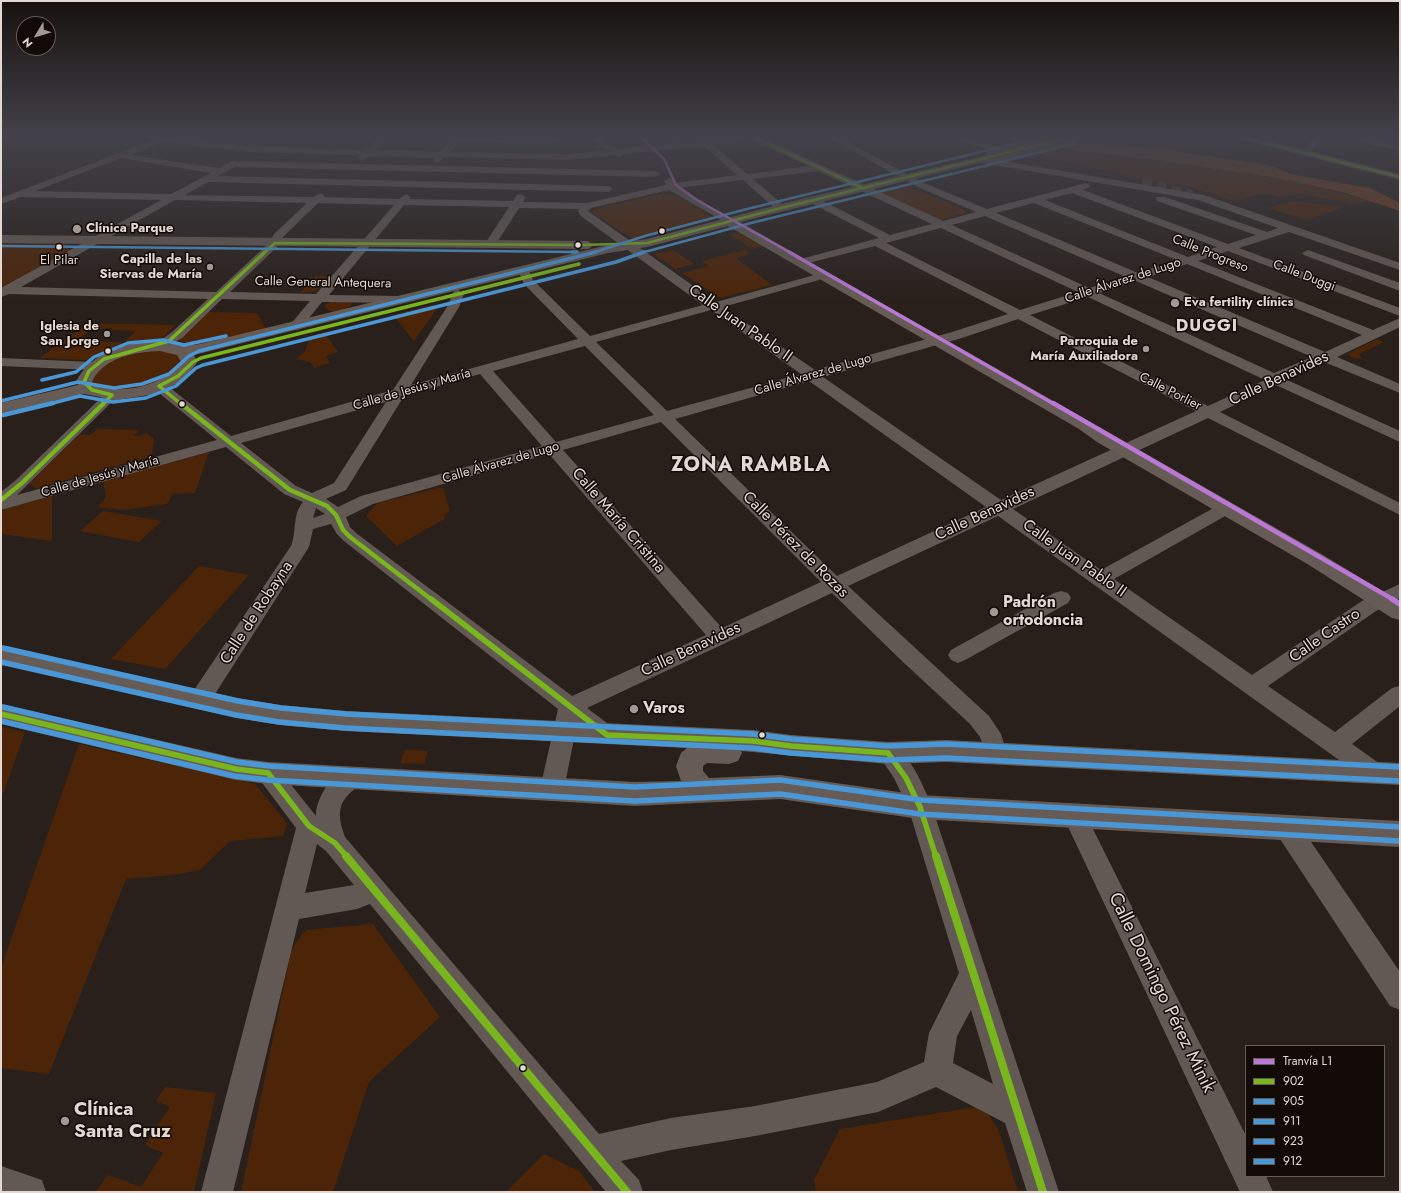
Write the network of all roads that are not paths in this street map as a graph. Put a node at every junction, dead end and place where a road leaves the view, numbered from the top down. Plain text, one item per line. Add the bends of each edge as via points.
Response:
1 (23, 193) edge
2 (181, 193) edge
3 (325, 193) edge
4 (411, 193) edge
5 (524, 193) edge
6 (613, 193) edge
7 (646, 193) edge
8 (677, 193) edge
9 (763, 193) edge
10 (844, 193) edge
11 (873, 193) edge
12 (941, 193) edge
13 (1064, 193) edge
14 (1081, 193) edge
15 (1149, 193) edge
16 (1173, 193) tunnel mouth
17 (19, 194) junction
18 (172, 198) junction
19 (621, 198) junction
20 (316, 200) junction
21 (813, 200) junction
22 (1036, 200) junction
23 (1124, 200) dead end
24 (1, 201) edge
25 (402, 203) junction
26 (1112, 204) junction
27 (516, 205) junction
28 (587, 206) junction
29 (781, 208) junction
30 (988, 212) junction
31 (730, 222) junction
32 (940, 225) junction
33 (1289, 228) junction
34 (1266, 236) junction
35 (1, 239) edge
36 (881, 239) junction
37 (69, 240) junction
38 (97, 240) junction
39 (276, 243) junction
40 (365, 243) junction
41 (490, 245) junction
42 (627, 245) junction
43 (1228, 248) junction
44 (76, 251) junction
45 (1308, 253) dead end
46 (1188, 260) junction
47 (801, 262) junction
48 (1400, 267) edge
49 (524, 273) junction
50 (823, 274) junction
51 (1138, 277) junction
52 (1400, 287) edge
53 (4, 292) edge
54 (1088, 293) junction
55 (458, 294) junction
56 (218, 296) junction
57 (320, 298) junction
58 (399, 300) junction
59 (712, 305) junction
60 (1400, 314) edge
61 (1020, 315) junction
62 (294, 326) junction
63 (1374, 335) junction
64 (588, 340) junction
65 (936, 340) junction
66 (160, 346) junction
67 (186, 357) junction
68 (1326, 357) junction
69 (1, 362) edge
70 (484, 370) junction
71 (812, 375) junction
72 (88, 376) junction
73 (1275, 380) junction
74 (159, 386) junction
75 (1400, 389) edge
76 (398, 393) junction
77 (112, 395) junction
78 (1, 398) edge
79 (1, 408) edge
80 (1209, 412) junction
81 (666, 417) junction
82 (1400, 437) edge
83 (228, 442) junction
84 (554, 448) junction
85 (1125, 450) junction
86 (340, 486) junction
87 (1, 500) edge
88 (314, 501) junction
89 (354, 504) junction
90 (1, 505) edge
91 (1222, 506) junction
92 (1000, 507) junction
93 (1400, 510) edge
94 (340, 523) junction
95 (305, 530) junction
96 (1101, 578) junction
97 (834, 584) junction
98 (1391, 595) edge
99 (1061, 598) dead end
100 (1400, 612) edge
101 (719, 637) junction
102 (1, 655) edge
103 (958, 655) dead end
104 (1253, 685) junction
105 (1400, 694) edge
106 (200, 699) junction
107 (569, 706) junction
108 (1, 714) edge
109 (564, 731) junction
110 (607, 735) junction
111 (1336, 744) junction
112 (791, 746) junction
113 (888, 753) junction
114 (996, 753) junction
115 (1388, 773) edge
116 (268, 774) junction
117 (351, 778) junction
118 (552, 789) junction
119 (704, 791) junction
120 (920, 807) junction
121 (1075, 816) junction
122 (309, 826) junction
123 (1287, 828) junction
124 (1400, 834) edge
125 (335, 843) junction
126 (373, 888) junction
127 (287, 908) junction
128 (974, 974) junction
129 (1400, 996) edge
130 (937, 1071) junction
131 (1018, 1113) junction
132 (593, 1150) junction
133 (1245, 1168) edge
134 (1250, 1177) edge
135 (1, 1182) edge
136 (30, 1192) edge
137 (217, 1192) edge
138 (627, 1192) edge
139 (1043, 1192) edge
140 (1257, 1192) edge

1 - 17 street
2 - 18 street
3 - 20 street
4 - 25 street
5 - 27 street
6 - 19 street
7 - 19 street
8 - 31 street
9 - 29 street
10 - 21 main road
11 - 32 street
12 - 30 street
13 - 22 street
14 - 26 street, Calle Duggi
15 - 34 street via 1141,195
16 - 33 street via 1204,198
17 - 18 street
17 - 24 street
18 - 20 street
18 - 38 street
19 - 28 street
20 - 25 street
20 - 39 street via 278,236
21 - 29 main road
21 - 36 street, Calle Porlier
22 - 30 street
22 - 46 street, Calle Progreso
23 - 26 street
25 - 27 street
25 - 40 street
26 - 43 street, Calle Duggi
27 - 28 street
27 - 41 street
28 - 42 street, Calle Juan Pablo II via 583,211 585,214
29 - 31 main road
30 - 32 street
30 - 51 street
31 - 42 main road via 647,244
31 - 47 main road
32 - 36 street
32 - 54 street
33 - 34 street, Calle Álvarez de Lugo
33 - 48 street
34 - 43 street, Calle Álvarez de Lugo
35 - 37 main road
36 - 47 street
36 - 61 street, Calle Porlier
37 - 38 main road
37 - 44 street
38 - 39 main road
38 - 44 street
39 - 40 main road
39 - 56 street
40 - 41 main road
40 - 57 street
41 - 42 main road
42 - 49 main road
42 - 59 street, Calle Juan Pablo II
43 - 46 street, Calle Álvarez de Lugo
43 - 60 street, Calle Duggi
44 - 53 street
45 - 52 street
46 - 51 street, Calle Álvarez de Lugo
46 - 63 street, Calle Progreso
47 - 50 main road
49 - 55 main road
49 - 58 main road
49 - 64 street, Calle Pérez de Rozas
50 - 59 street, Calle de Jesús y María
50 - 65 main road
51 - 54 street, Calle Álvarez de Lugo
51 - 68 street
53 - 56 street, Calle General Antequera
54 - 61 street, Calle Álvarez de Lugo
54 - 73 street
55 - 67 main road via 201,358
55 - 76 street via 453,307
56 - 57 street, Calle General Antequera
56 - 66 street via 177,335
57 - 58 street, Calle General Antequera
57 - 62 street
58 - 62 main road
59 - 64 street, Calle de Jesús y María
59 - 71 street, Calle Juan Pablo II
60 - 63 street, Calle Benavides
61 - 65 street, Calle Álvarez de Lugo
61 - 80 street, Calle Porlier
62 - 67 main road via 200,349
63 - 68 street, Calle Benavides
64 - 70 street, Calle de Jesús y María
64 - 81 street, Calle Pérez de Rozas
65 - 71 street, Calle Álvarez de Lugo
65 - 85 main road
66 - 67 main road via 176,348
66 - 72 main road via 122,352
67 - 74 main road via 184,371
68 - 73 street, Calle Benavides via 1311,361
68 - 75 street
69 - 72 street
70 - 76 street, Calle de Jesús y María
70 - 84 street, Calle María Cristina
71 - 81 street, Calle Álvarez de Lugo
71 - 92 street, Calle Juan Pablo II
72 - 77 main road via 98,393
72 - 78 main road
72 - 79 main road
73 - 80 street, Calle Benavides
73 - 82 street
74 - 77 main road via 131,394
74 - 83 street
76 - 83 street, Calle de Jesús y María
76 - 86 street
77 - 87 street via 22,483
80 - 85 street, Calle Benavides
80 - 93 street, Calle Porlier
81 - 84 street, Calle Álvarez de Lugo
81 - 97 street, Calle Pérez de Rozas
83 - 88 street via 290,490
83 - 90 street, Calle de Jesús y María
84 - 89 street, Calle Álvarez de Lugo
84 - 101 street, Calle María Cristina
85 - 91 main road
85 - 92 street, Calle Benavides
86 - 88 street
86 - 89 street via 343,498
88 - 94 street via 327,506
88 - 95 street, Calle de Robayna via 304,513
89 - 94 street, Calle Álvarez de Lugo
91 - 96 street via 1221,511 1216,514
91 - 98 main road
92 - 96 street, Calle Juan Pablo II
92 - 97 street, Calle Benavides
94 - 95 street
94 - 107 street
95 - 106 street, Calle de Robayna via 295,554
96 - 104 street, Calle Juan Pablo II
97 - 101 street, Calle Benavides
97 - 114 street, Calle Pérez de Rozas via 978,718 988,730
98 - 100 main road
98 - 104 street, Calle Castro via 1369,606
99 - 103 street
101 - 107 street, Calle Benavides
102 - 106 main road
104 - 111 street, Calle Juan Pablo II
105 - 111 street
106 - 109 main road via 249,711 314,718
107 - 109 street
107 - 110 street
108 - 116 main road via 236,769
109 - 110 main road
109 - 118 street
110 - 112 main road via 753,741
111 - 115 street, Calle Juan Pablo II
112 - 113 main road
112 - 119 main road via 756,755 710,752 694,757 689,767 691,778
113 - 114 main road
113 - 120 street via 900,765
114 - 115 main road
116 - 117 main road
116 - 122 street
117 - 118 main road
117 - 125 street via 339,787 328,802 327,821
118 - 119 main road via 663,794
119 - 120 main road via 780,787
120 - 121 main road
120 - 128 street
121 - 123 main road
121 - 133 street, Calle Domingo Pérez Minik
122 - 125 street
122 - 127 street
123 - 124 main road
123 - 129 street
125 - 126 street
126 - 127 street via 357,897
126 - 132 street
127 - 137 street
128 - 130 street via 943,1034
128 - 131 street
130 - 131 street
130 - 132 street via 878,1098
131 - 139 street
132 - 138 street
134 - 140 street
135 - 136 street

